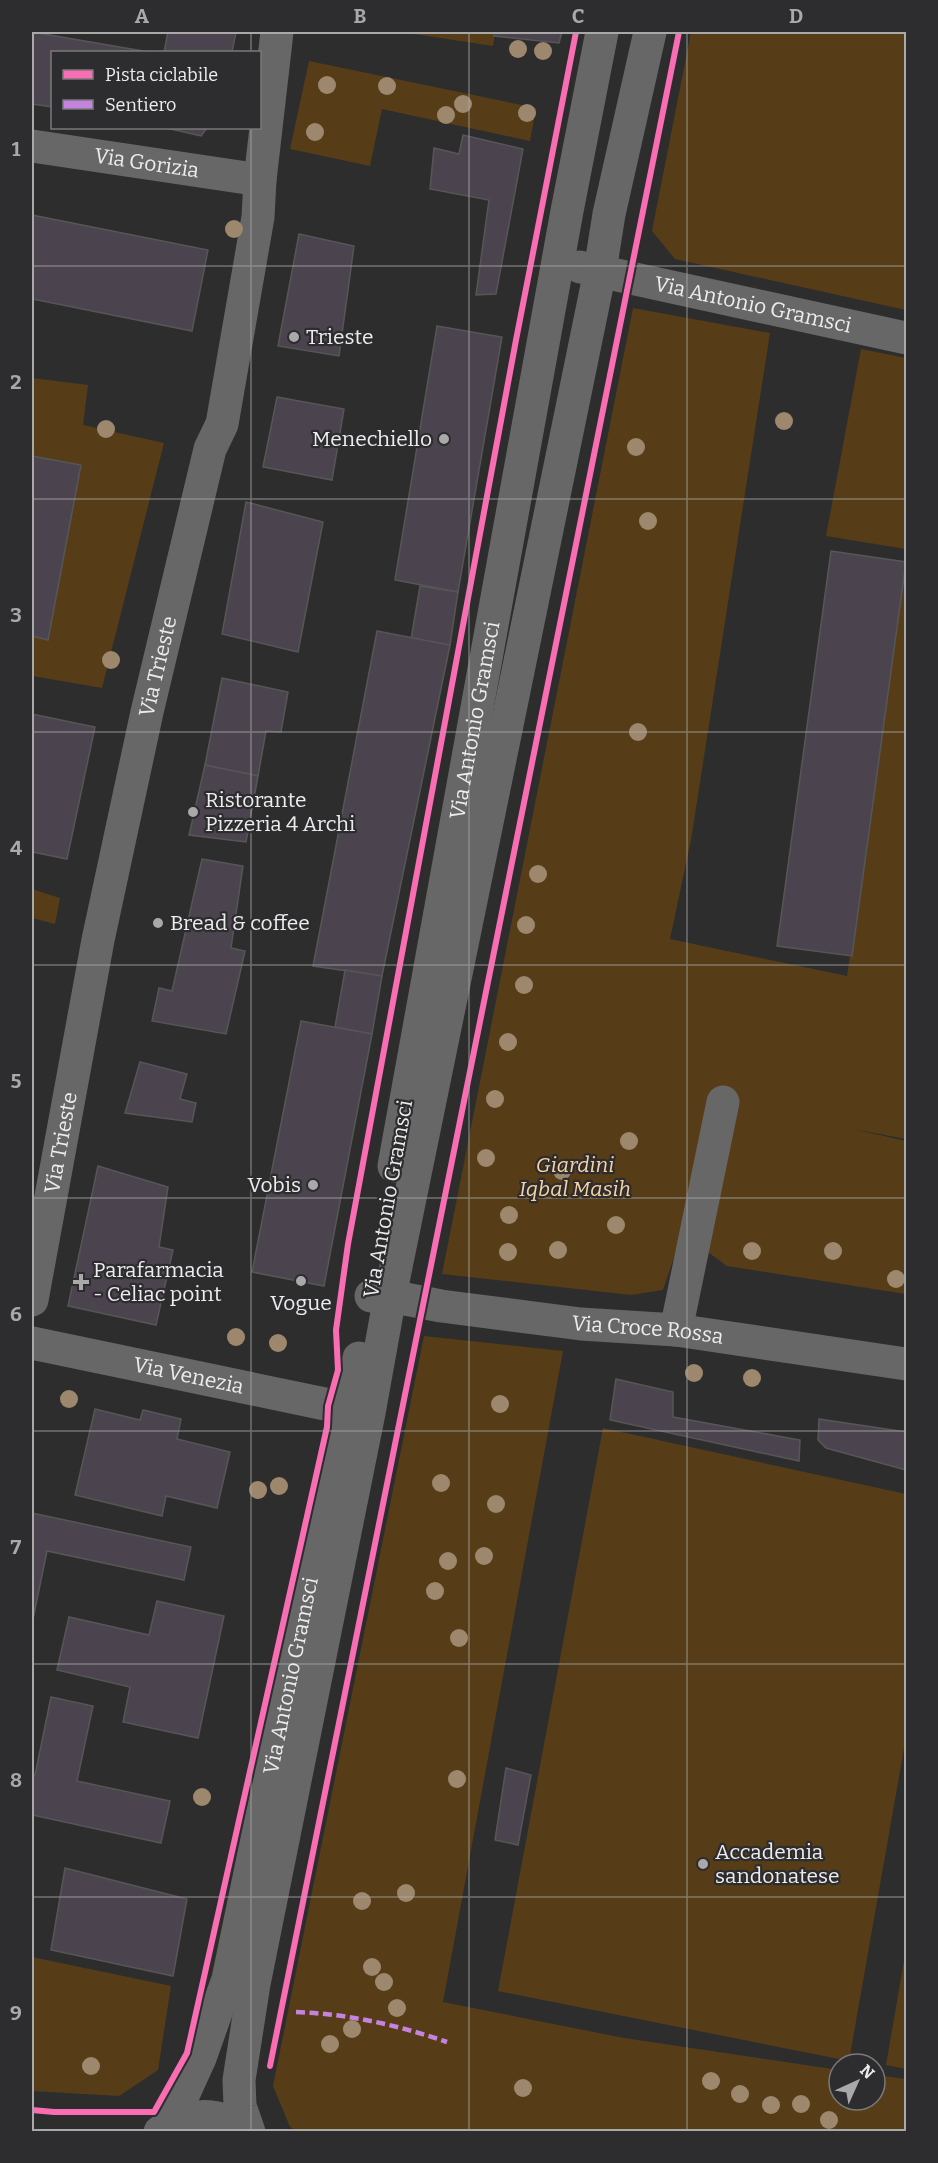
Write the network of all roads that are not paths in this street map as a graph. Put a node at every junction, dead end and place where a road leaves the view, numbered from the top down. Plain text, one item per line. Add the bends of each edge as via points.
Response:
1 (277, 32) edge
2 (602, 32) edge
3 (650, 32) edge
4 (32, 146) edge
5 (260, 180) junction
6 (557, 262) junction
7 (600, 271) junction
8 (906, 338) edge
9 (723, 1102) dead end
10 (380, 1296) junction
11 (32, 1300) edge
12 (676, 1330) junction
13 (32, 1343) edge
14 (906, 1364) edge
15 (358, 1411) junction
16 (165, 2128) edge
17 (242, 2132) edge
18 (249, 2132) edge

1 - 5 street, Via Trieste
2 - 6 street, Via Antonio Gramsci
3 - 7 street, Via Antonio Gramsci
4 - 5 street, Via Gorizia
5 - 11 street, Via Trieste via 258,217 222,424 210,448 145,723 98,940
6 - 7 street, Via Antonio Gramsci
6 - 10 street, Via Antonio Gramsci
7 - 8 street, Via Antonio Gramsci
7 - 10 street, Via Antonio Gramsci
9 - 12 street
10 - 12 street, Via Croce Rossa via 569,1322
10 - 15 street, Via Antonio Gramsci
12 - 14 street, Via Croce Rossa
13 - 15 street, Via Venezia
15 - 16 street, Via Antonio Gramsci via 228,1979 200,2058
15 - 18 street, Via Antonio Gramsci via 239,2080 240,2106
16 - 17 street via 191,2116 218,2118

